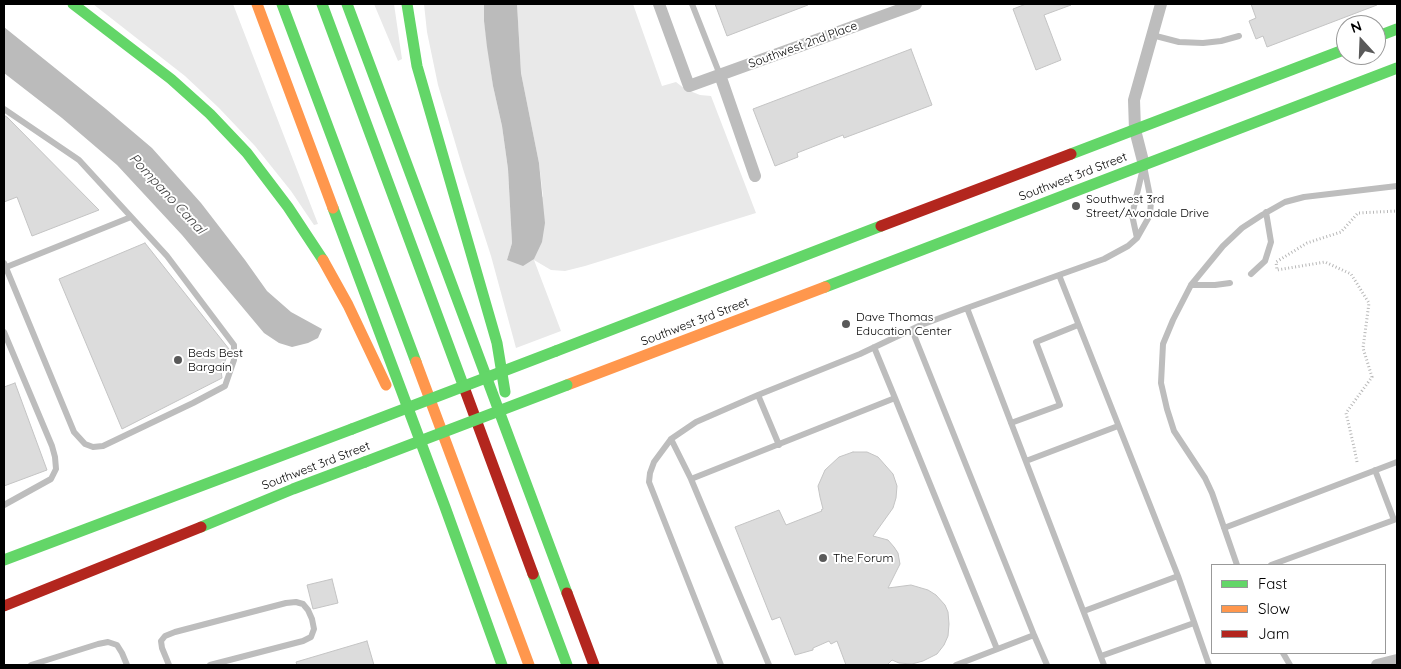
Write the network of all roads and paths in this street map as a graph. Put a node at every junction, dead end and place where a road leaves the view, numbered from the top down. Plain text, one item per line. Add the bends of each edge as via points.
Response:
1 (72, 4) edge
2 (257, 4) edge
3 (282, 4) edge
4 (322, 4) edge
5 (347, 4) edge
6 (407, 4) edge
7 (659, 4) edge
8 (692, 4) edge
9 (916, 4) edge
10 (1161, 4) edge
11 (1152, 35) junction
12 (1239, 36) dead end
13 (1336, 53) edge
14 (1397, 68) edge
15 (720, 75) junction
16 (4, 109) edge
17 (1135, 130) junction
18 (1144, 165) junction
19 (755, 176) dead end
20 (1397, 186) edge
21 (1397, 211) edge
22 (1266, 212) junction
23 (131, 217) junction
24 (1136, 238) junction
25 (4, 266) edge
26 (1251, 274) dead end
27 (1059, 275) junction
28 (1230, 282) dead end
29 (1191, 285) junction
30 (967, 308) junction
31 (1078, 325) junction
32 (912, 330) junction
33 (4, 332) edge
34 (874, 347) junction
35 (758, 395) junction
36 (895, 398) junction
37 (1011, 423) junction
38 (1118, 426) junction
39 (671, 439) junction
40 (779, 445) junction
41 (1026, 461) junction
42 (518, 462) junction
43 (1357, 462) dead end
44 (1397, 462) edge
45 (1375, 470) junction
46 (692, 479) junction
47 (4, 505) edge
48 (445, 507) junction
49 (1224, 528) junction
50 (4, 560) edge
51 (1237, 564) edge
52 (1274, 564) edge
53 (1178, 576) junction
54 (4, 606) edge
55 (1084, 611) junction
56 (1194, 623) junction
57 (1034, 635) junction
58 (997, 649) junction
59 (1101, 656) junction
60 (1397, 660) edge
61 (31, 665) edge
62 (127, 665) edge
63 (169, 665) edge
64 (210, 665) edge
65 (502, 665) edge
66 (529, 665) edge
67 (568, 665) edge
68 (594, 665) edge
69 (720, 665) edge
70 (768, 665) edge
71 (956, 665) edge
72 (1047, 665) edge
73 (1104, 665) edge
74 (1209, 665) edge
75 (1377, 665) edge

1 - 48 main road via 171,79 230,134 257,165 331,272
2 - 48 main road
3 - 66 main road
4 - 67 main road
5 - 42 main road
6 - 42 main road via 422,85 496,343
7 - 15 street, Southwest 2nd Place via 689,86
8 - 15 lane
9 - 15 street, Southwest 2nd Place
10 - 11 street
11 - 12 lane via 1179,42 1203,43
11 - 17 street via 1134,100
13 - 17 main road, Southwest 3rd Street
14 - 18 main road, Southwest 3rd Street
15 - 19 street
16 - 23 lane via 79,160
17 - 18 street
17 - 50 main road, Southwest 3rd Street, bridge
18 - 24 lane via 1132,215
18 - 24 lane via 1151,208
18 - 54 main road, Southwest 3rd Street, bridge via 293,489
20 - 22 lane via 1304,197
21 - 43 path via 1358,213 1340,232 1307,244 1276,262 1277,270 1326,262 1351,274 1369,302 1363,348 1372,377 1346,413
22 - 26 lane via 1271,242 1265,261
22 - 29 lane via 1223,246
23 - 25 lane
23 - 25 lane via 167,256 234,345 234,360 225,386 103,446 85,444 74,432
24 - 27 lane via 1104,259
27 - 30 lane
27 - 31 lane
28 - 29 lane
29 - 49 lane via 1163,344 1161,382 1174,431 1205,478
30 - 32 lane
30 - 37 lane
31 - 37 lane via 1036,342 1060,404
31 - 38 lane
32 - 34 lane
32 - 57 lane
33 - 47 lane via 52,446 56,469 51,479
34 - 35 lane
34 - 36 lane
35 - 39 lane via 696,422
35 - 40 lane
36 - 40 lane
36 - 58 lane
37 - 41 lane
38 - 41 lane
38 - 53 lane
39 - 46 lane
39 - 69 lane via 654,462 649,482
40 - 46 lane
41 - 55 lane
42 - 68 main road
44 - 45 lane
45 - 49 lane
45 - 52 lane via 1394,520
46 - 70 lane
48 - 65 main road
49 - 51 lane
53 - 55 lane
53 - 56 lane
55 - 59 lane
56 - 59 lane
56 - 74 lane
57 - 58 lane
57 - 72 lane
58 - 71 lane
59 - 73 lane
60 - 75 street
61 - 62 lane via 108,642 117,645
63 - 64 lane via 161,641 175,632 286,603 303,604 308,610 314,630 303,641

